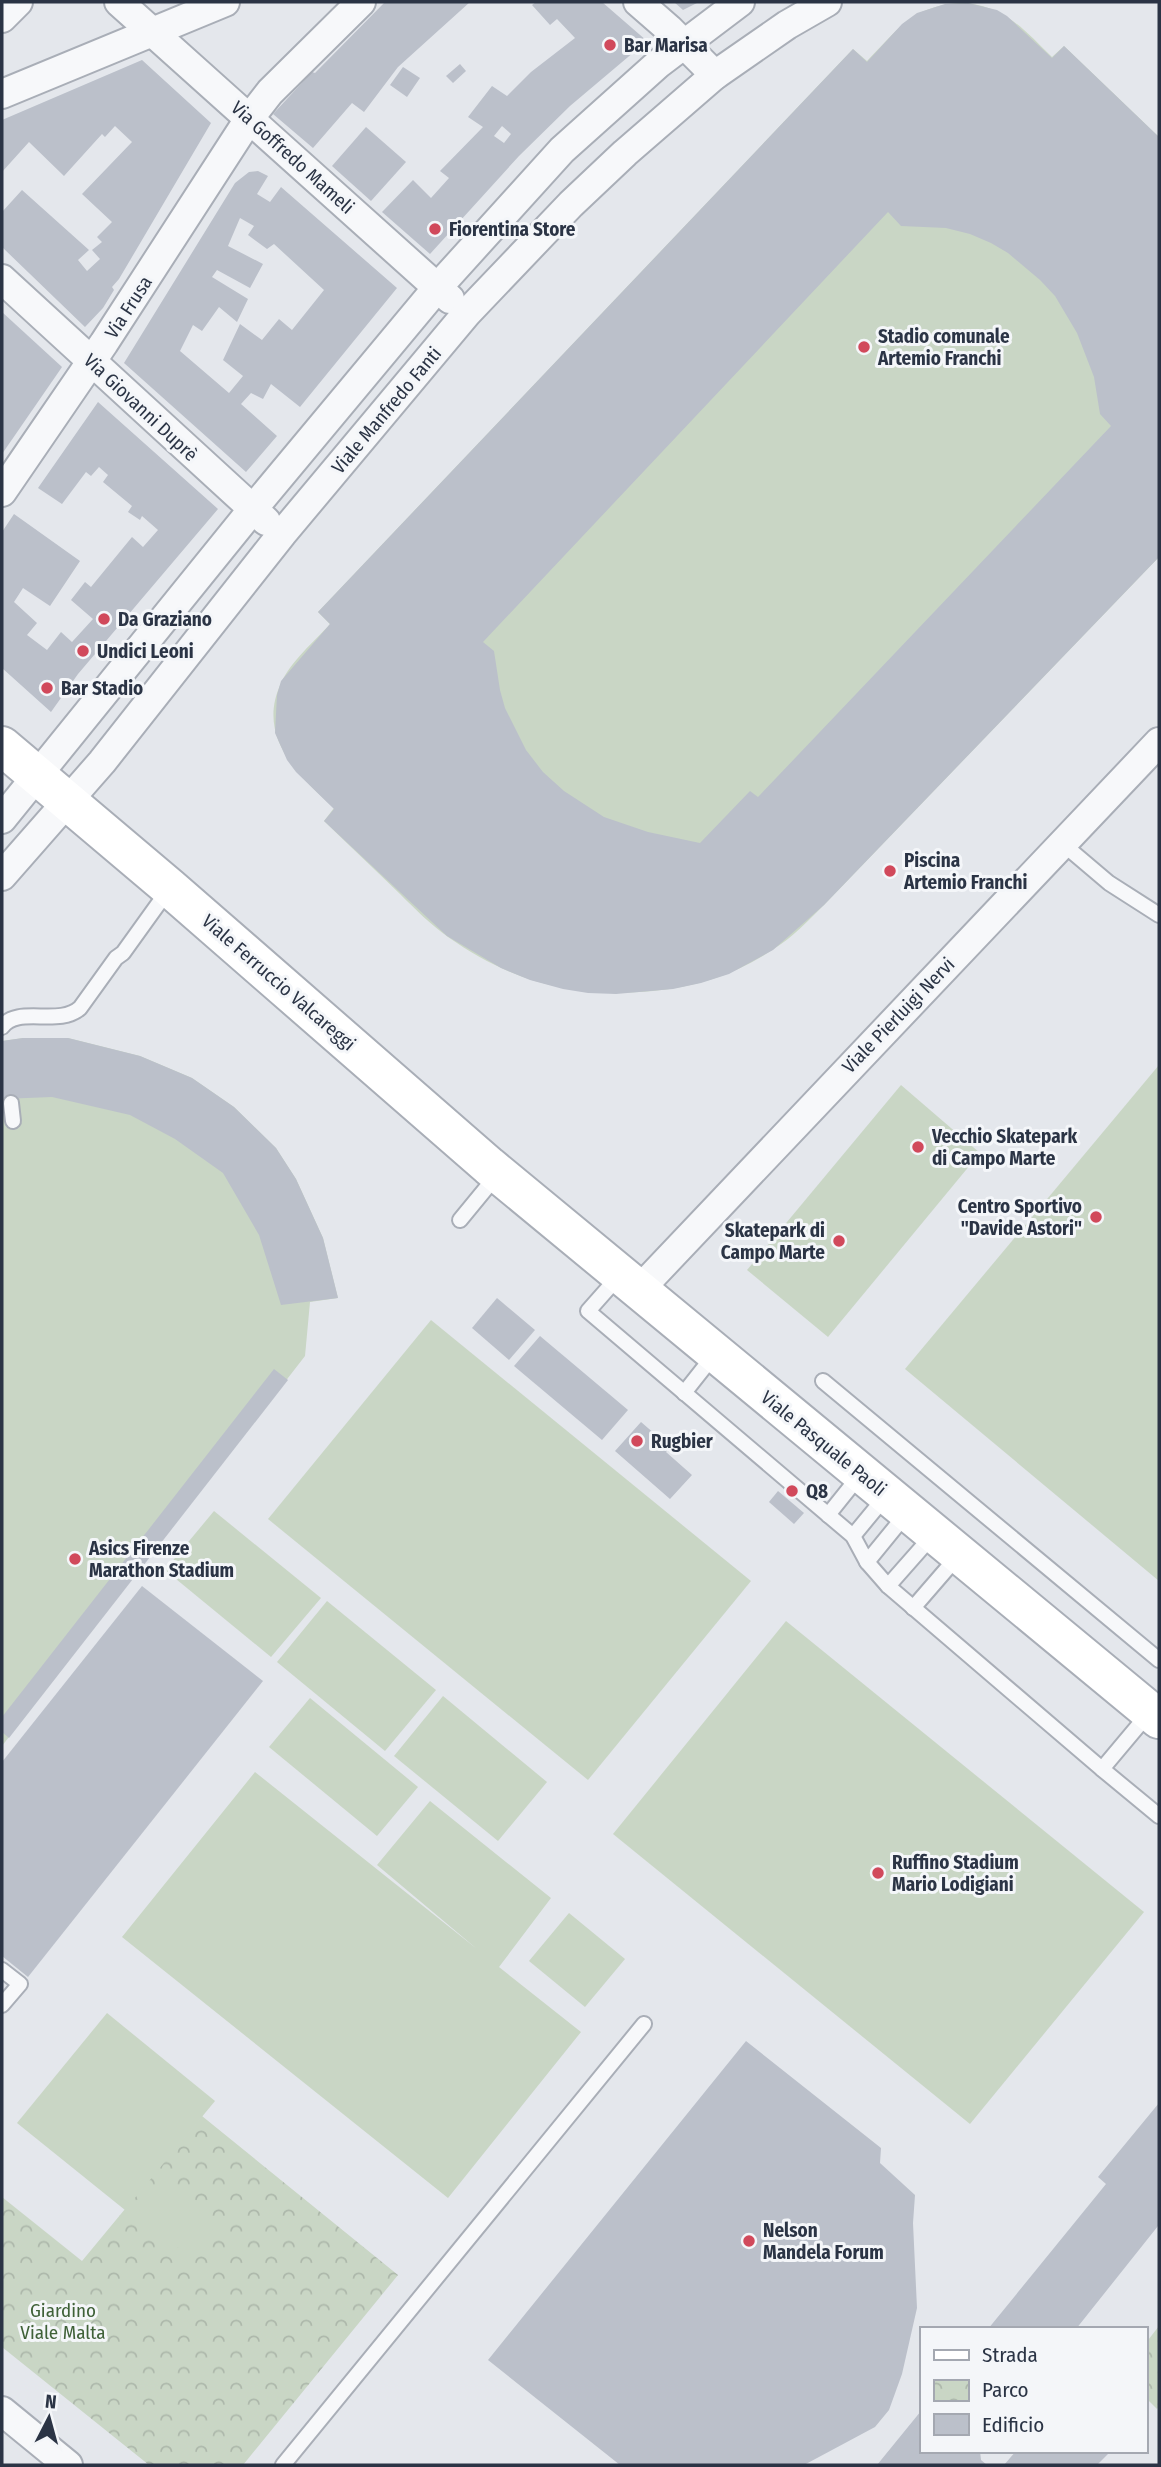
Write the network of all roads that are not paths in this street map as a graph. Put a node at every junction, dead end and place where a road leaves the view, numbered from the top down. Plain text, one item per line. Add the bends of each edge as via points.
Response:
1 (18, 2) edge
2 (119, 2) edge
3 (225, 2) edge
4 (360, 2) edge
5 (638, 2) edge
6 (740, 2) edge
7 (827, 2) edge
8 (2, 18) edge
9 (152, 31) junction
10 (683, 44) junction
11 (715, 75) junction
12 (2, 94) edge
13 (249, 118) junction
14 (2, 279) edge
15 (437, 288) junction
16 (467, 313) junction
17 (91, 362) junction
18 (2, 492) edge
19 (253, 510) junction
20 (282, 534) junction
21 (2, 719) edge
22 (1159, 742) edge
23 (2, 746) edge
24 (36, 777) junction
25 (66, 802) junction
26 (2, 819) edge
27 (1063, 844) junction
28 (2, 876) edge
29 (170, 888) junction
30 (1159, 915) edge
31 (2, 1027) edge
32 (10, 1103) dead end
33 (13, 1121) dead end
34 (494, 1169) junction
35 (460, 1220) dead end
36 (629, 1282) junction
37 (715, 1354) junction
38 (823, 1381) dead end
39 (684, 1393) junction
40 (828, 1514) junction
41 (910, 1514) junction
42 (853, 1536) junction
43 (867, 1562) junction
44 (888, 1586) junction
45 (913, 1608) junction
46 (1159, 1660) edge
47 (1154, 1716) edge
48 (1102, 1769) junction
49 (1159, 1816) edge
50 (2, 1970) edge
51 (2, 2006) edge
52 (644, 2024) dead end
53 (2, 2411) edge
54 (68, 2465) edge
55 (283, 2465) edge

1 - 8 street
2 - 9 street, Via Goffredo Mameli
3 - 9 street
4 - 13 street, Via Frusa
5 - 10 street
6 - 10 street
7 - 11 street, Viale Manfredo Fanti
9 - 12 street
9 - 13 street, Via Goffredo Mameli
10 - 11 street
10 - 15 street via 562,150
11 - 16 street, Viale Manfredo Fanti via 580,195
13 - 15 street, Via Goffredo Mameli
13 - 17 street, Via Frusa
14 - 17 street, Via Giovanni Duprè
15 - 16 street, Via Goffredo Mameli
15 - 19 street
16 - 20 street, Viale Manfredo Fanti
17 - 18 street, Via Frusa
17 - 19 street, Via Giovanni Duprè
19 - 20 street, Via Giovanni Duprè
19 - 24 street
20 - 25 street, Viale Manfredo Fanti
21 - 24 street via 22,738
22 - 27 street, Viale Pierluigi Nervi
23 - 24 street, Viale Ferruccio Valcareggi
24 - 25 street, Viale Ferruccio Valcareggi
24 - 26 street
25 - 28 street, Viale Manfredo Fanti
25 - 29 street, Viale Ferruccio Valcareggi
27 - 30 lane
27 - 36 street, Viale Pierluigi Nervi
29 - 31 lane via 72,1015 18,1018
29 - 34 street, Viale Ferruccio Valcareggi
32 - 33 lane
34 - 35 lane
34 - 36 street, Viale Pasquale Paoli
36 - 37 street, Viale Pasquale Paoli
36 - 39 lane via 588,1311
37 - 39 lane
37 - 41 street, Viale Pasquale Paoli
38 - 46 lane
39 - 40 lane
40 - 41 lane
40 - 42 lane
41 - 42 lane
41 - 43 lane
41 - 44 lane
41 - 45 lane
41 - 47 street, Viale Pasquale Paoli
42 - 43 lane
43 - 44 lane
44 - 45 lane
45 - 48 lane
47 - 48 lane
48 - 49 lane
50 - 51 lane via 20,1984
52 - 55 lane
53 - 54 street

